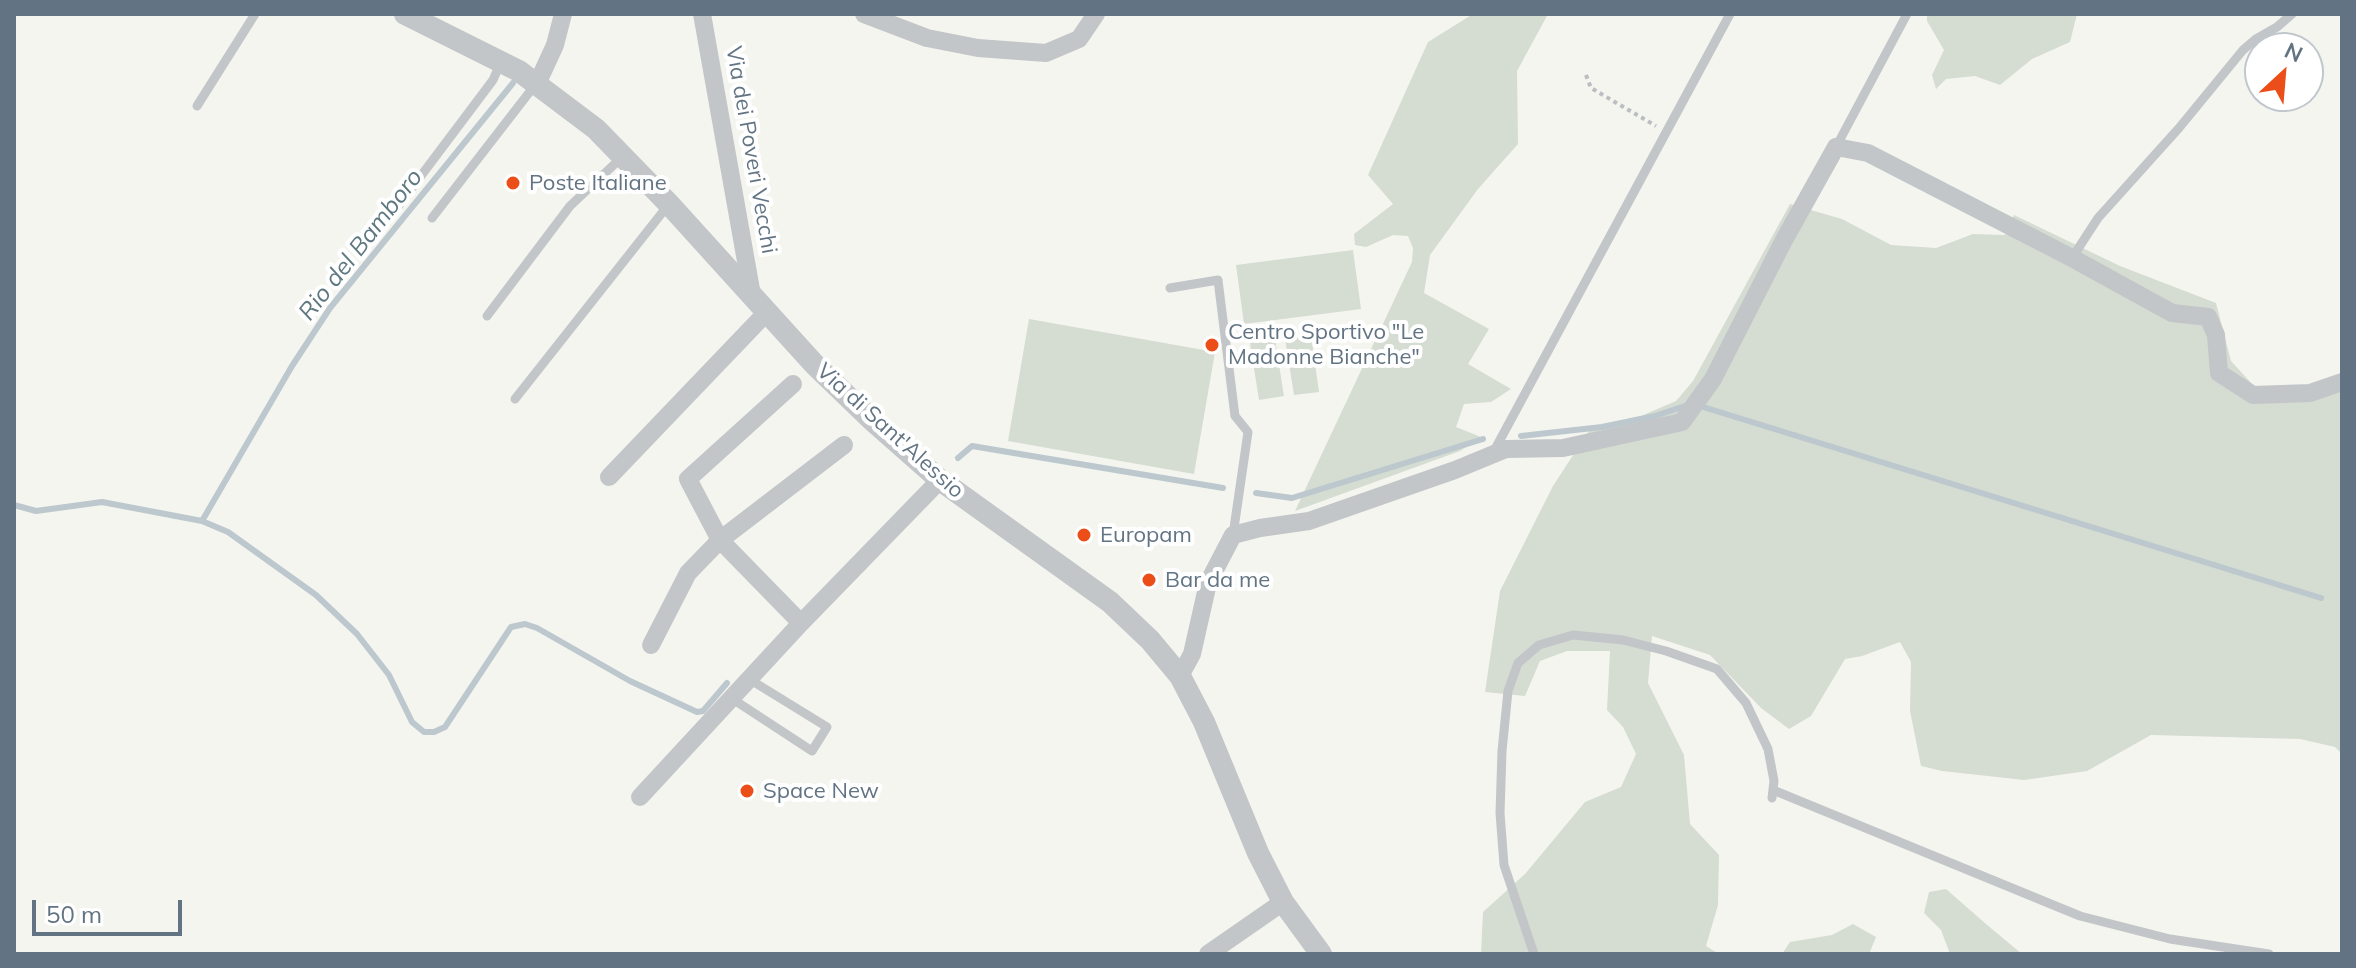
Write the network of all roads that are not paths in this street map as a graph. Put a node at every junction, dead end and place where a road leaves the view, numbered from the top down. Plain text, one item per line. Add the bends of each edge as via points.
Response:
1 (255, 14) edge
2 (405, 14) edge
3 (563, 14) edge
4 (702, 14) edge
5 (864, 14) edge
6 (1096, 14) edge
7 (1730, 14) edge
8 (1907, 14) edge
9 (2292, 14) edge
10 (502, 61) junction
11 (538, 82) junction
12 (197, 106) dead end
13 (1836, 147) junction
14 (624, 155) junction
15 (669, 204) junction
16 (432, 218) dead end
17 (384, 225) dead end
18 (2076, 260) junction
19 (1170, 288) dead end
20 (752, 295) junction
21 (767, 312) junction
22 (487, 316) dead end
23 (2342, 382) edge
24 (793, 384) dead end
25 (515, 399) dead end
26 (844, 445) dead end
27 (1492, 454) junction
28 (609, 477) dead end
29 (940, 480) junction
30 (1233, 535) junction
31 (720, 540) junction
32 (801, 623) junction
33 (651, 645) dead end
34 (1180, 676) junction
35 (749, 679) junction
36 (731, 698) junction
37 (640, 797) dead end
38 (1283, 902) junction
39 (1208, 954) edge
40 (1321, 954) edge
41 (1534, 954) edge
42 (2269, 954) edge

1 - 12 lane
2 - 10 street, Via di Sant'Alessio
3 - 11 street
4 - 20 street, Via dei Poveri Vecchi
5 - 6 street via 927,38 1046,53 1079,39
7 - 27 lane
8 - 13 lane
9 - 18 lane via 2243,50 2098,218
10 - 11 street, Via di Sant'Alessio
10 - 17 lane
11 - 14 street, Via di Sant'Alessio
11 - 16 lane
13 - 18 street via 1868,153
13 - 27 street via 1713,379 1682,422 1563,448
14 - 15 street, Via di Sant'Alessio
14 - 22 lane via 570,206
15 - 20 street, Via di Sant'Alessio
15 - 25 lane
18 - 23 street via 2172,313 2208,317 2216,335 2219,373 2253,395 2310,393
19 - 30 lane via 1218,280 1235,416 1248,432
20 - 21 street, Via di Sant'Alessio
21 - 28 street
21 - 29 street, Via di Sant'Alessio via 862,411
24 - 31 street via 688,479
26 - 31 street
27 - 30 street via 1309,521
29 - 32 street
29 - 34 street, Via di Sant'Alessio via 1110,602
30 - 34 street via 1208,583 1192,654
31 - 32 street
31 - 33 street via 688,573
32 - 35 street
34 - 38 street, Via di Sant'Alessio
35 - 36 street
35 - 36 lane via 827,727 812,751
36 - 37 street
38 - 39 street
38 - 40 street, Via di Sant'Alessio
41 - 42 lane via 1504,865 1500,813 1508,691 1518,663 1539,645 1573,635 1623,640 1717,669 1746,703 1768,749 1772,794 2080,916 2170,939

